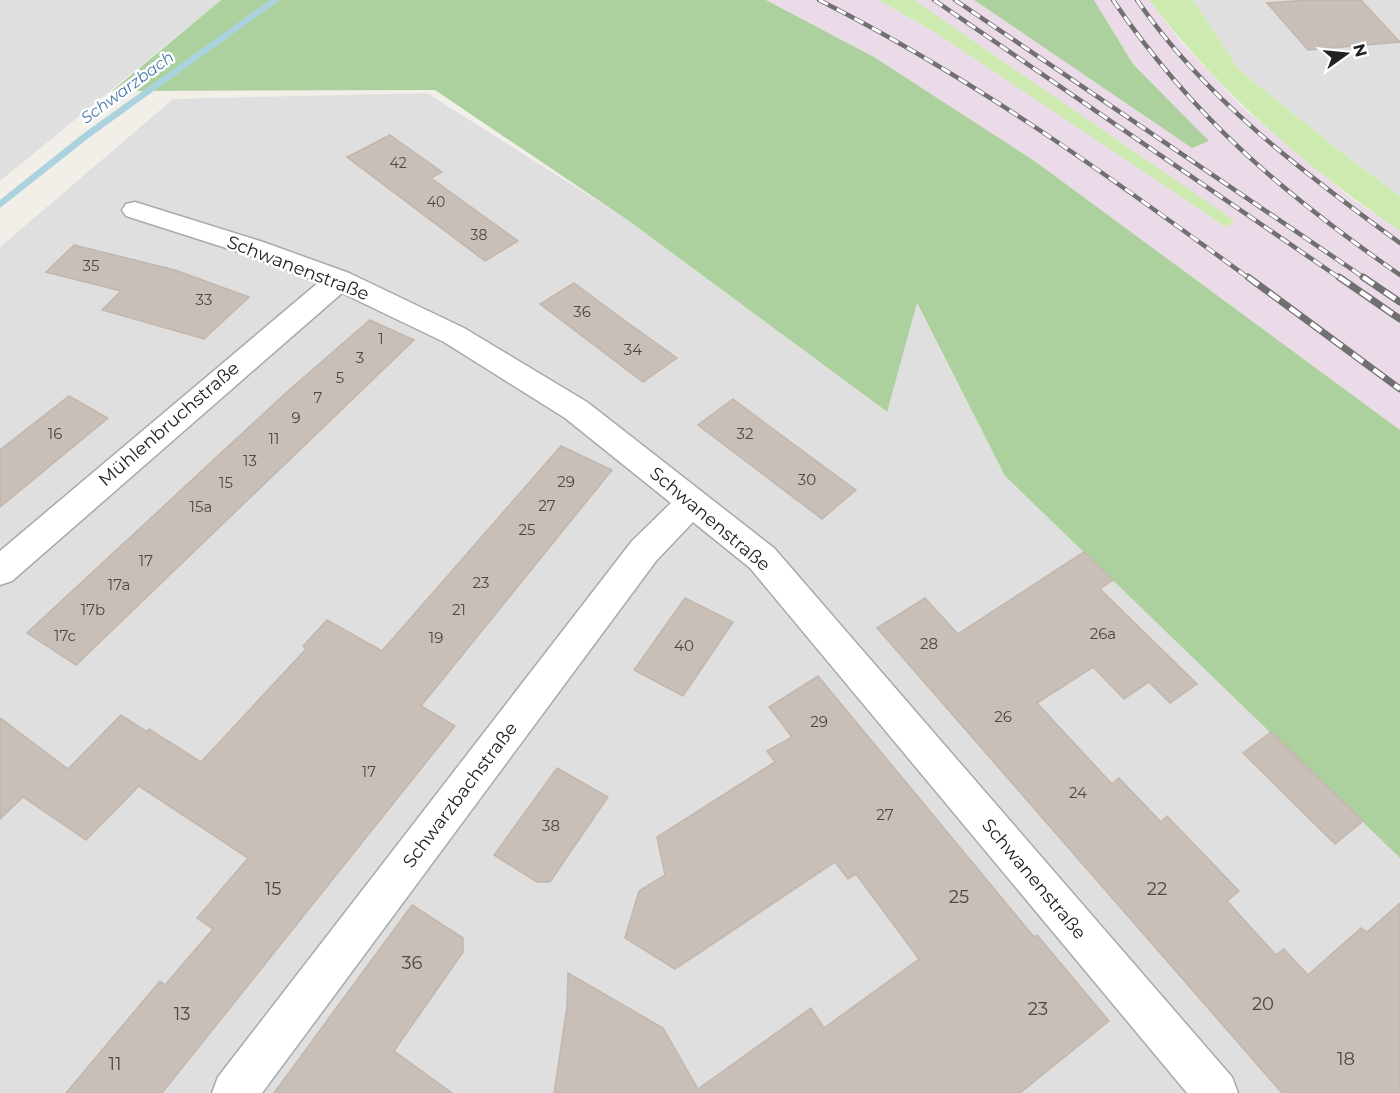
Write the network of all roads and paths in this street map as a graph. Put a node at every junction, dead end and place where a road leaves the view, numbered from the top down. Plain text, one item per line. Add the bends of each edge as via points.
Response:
1 (135, 210) dead end
2 (339, 280) junction
3 (692, 502) junction
4 (0, 571) edge
5 (234, 1093) edge
6 (1216, 1093) edge

1 - 2 street, Schwanenstraße
2 - 3 street, Schwanenstraße via 454,335 576,410
2 - 4 street, Mühlenbruchstraße
3 - 5 street, Schwarzbachstraße via 644,551
3 - 6 street, Schwanenstraße via 762,558

